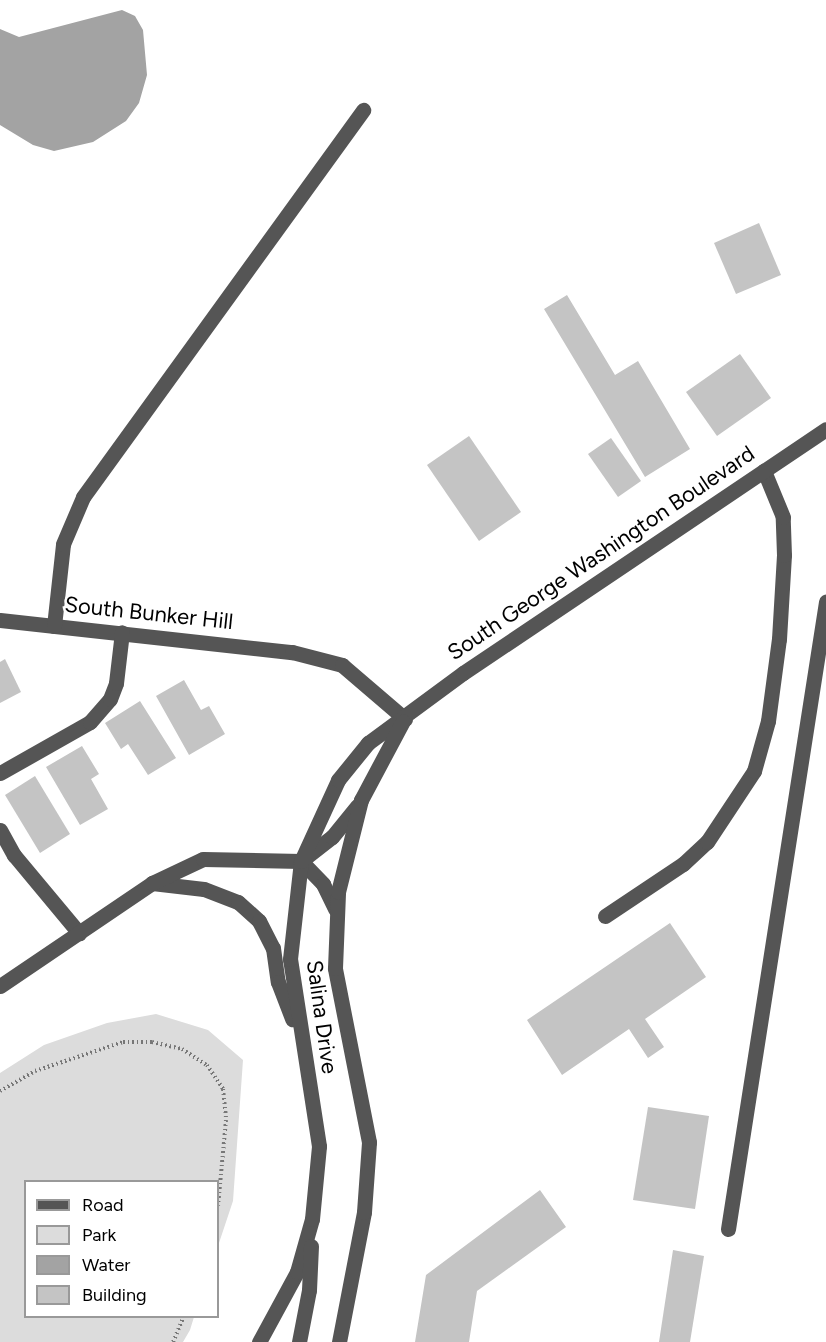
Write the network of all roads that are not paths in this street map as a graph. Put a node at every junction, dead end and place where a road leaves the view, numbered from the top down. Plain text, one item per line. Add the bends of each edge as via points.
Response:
1 (363, 110) dead end
2 (826, 429) edge
3 (764, 471) junction
4 (826, 602) edge
5 (0, 620) edge
6 (54, 626) junction
7 (122, 632) junction
8 (405, 719) junction
9 (0, 773) edge
10 (361, 800) junction
11 (0, 830) edge
12 (301, 861) junction
13 (152, 883) junction
14 (337, 913) junction
15 (604, 916) dead end
16 (80, 933) junction
17 (0, 986) edge
18 (302, 1044) junction
19 (312, 1219) junction
20 (728, 1229) dead end
21 (259, 1342) edge
22 (298, 1342) edge
23 (339, 1342) edge

1 - 6 street via 82,497 63,544
2 - 3 street, South George Washington Boulevard
3 - 8 street, South George Washington Boulevard via 463,672
3 - 15 street via 783,517 784,555 779,639 769,710 754,771 707,842 683,864
4 - 20 street
5 - 6 street, South Bunker Hill
6 - 7 street, South Bunker Hill
7 - 8 street, South Bunker Hill via 292,652 342,665
7 - 9 street via 116,683 110,699 90,722
8 - 10 street, Salina Drive
8 - 12 street, Salina Drive via 368,743 338,780
10 - 12 street via 332,837
10 - 14 street, Salina Drive via 338,892
11 - 16 street via 14,855
12 - 13 street via 203,859
12 - 14 street via 323,884
12 - 18 street, Salina Drive via 290,958
13 - 16 street
13 - 18 street via 204,888 238,903 259,921 273,948 278,982
14 - 23 street, Salina Drive via 335,968 369,1142 364,1212
16 - 17 street
18 - 19 street, Salina Drive via 318,1146
19 - 21 street, Salina Drive via 297,1272
19 - 22 street via 309,1290

